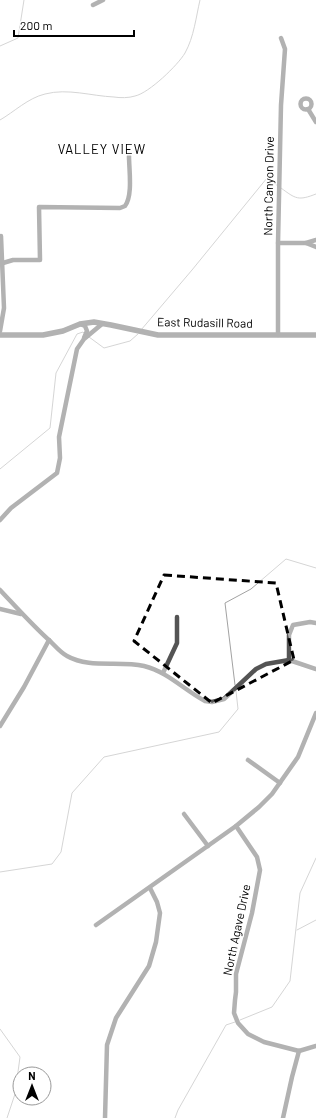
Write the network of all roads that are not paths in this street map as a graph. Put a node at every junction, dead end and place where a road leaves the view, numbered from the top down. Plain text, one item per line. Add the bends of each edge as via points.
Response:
1 (103, 0) edge
2 (93, 5) dead end
3 (281, 38) dead end
4 (308, 109) dead end
5 (316, 122) edge
6 (129, 156) dead end
7 (1, 236) dead end
8 (316, 240) edge
9 (278, 243) junction
10 (306, 243) junction
11 (316, 247) edge
12 (3, 264) junction
13 (80, 324) junction
14 (102, 324) junction
15 (0, 331) edge
16 (0, 335) edge
17 (278, 335) junction
18 (316, 335) edge
19 (83, 341) junction
20 (0, 520) edge
21 (0, 590) edge
22 (0, 609) edge
23 (21, 614) junction
24 (177, 617) dead end
25 (316, 623) edge
26 (49, 640) junction
27 (289, 660) junction
28 (316, 669) edge
29 (163, 673) junction
30 (316, 713) edge
31 (0, 726) edge
32 (248, 760) dead end
33 (280, 783) junction
34 (184, 814) dead end
35 (236, 826) junction
36 (208, 846) junction
37 (150, 888) junction
38 (96, 925) dead end
39 (316, 1046) edge
40 (300, 1051) junction
41 (105, 1118) edge
42 (283, 1118) edge

1 - 2 street
3 - 9 street, North Canyon Drive via 285,50 281,105
4 - 5 street
6 - 12 street via 130,181 128,202 125,206 39,207 40,260 13,260
7 - 12 street
8 - 10 street
9 - 10 street
9 - 17 street, North Canyon Drive
10 - 11 street
12 - 15 street via 4,308
13 - 14 street, East Rudasill Road
13 - 16 street, East Rudasill Road via 42,335
13 - 19 street via 85,326 87,331
14 - 17 street, East Rudasill Road via 158,335
14 - 19 street
17 - 18 street, East Rudasill Road
19 - 20 street via 78,349 63,416 57,473 11,508
21 - 23 street
22 - 23 street
23 - 26 street
24 - 29 street via 177,643
25 - 27 street via 293,626 288,635
26 - 29 street via 65,656 78,661 123,663
26 - 31 street
27 - 28 street
27 - 29 street via 276,661 256,669 224,699 212,702 198,698
30 - 33 street via 298,757
32 - 33 street
33 - 35 street via 259,807
34 - 36 street
35 - 36 street
35 - 40 street, North Agave Drive via 257,857 260,870 236,974 234,1013 238,1023 248,1034 264,1042
36 - 37 street
37 - 38 street
37 - 41 street via 160,913 156,942 149,966 116,1018 109,1036
39 - 40 street
40 - 42 street

